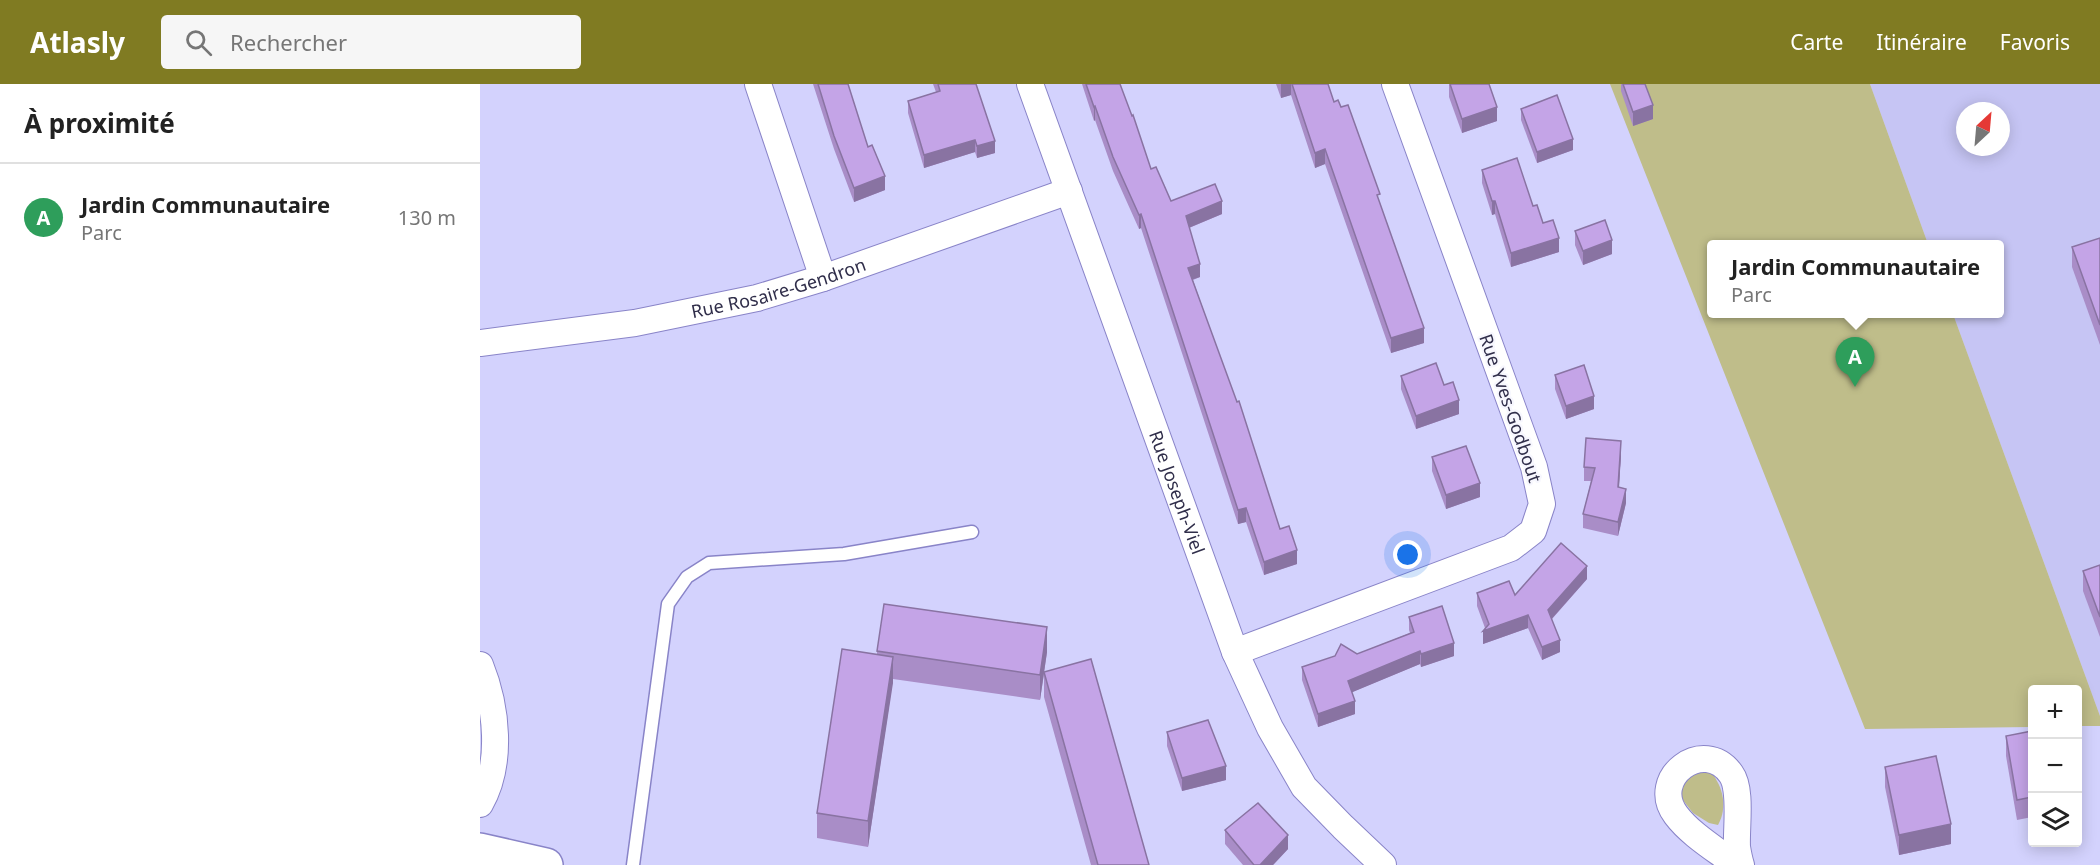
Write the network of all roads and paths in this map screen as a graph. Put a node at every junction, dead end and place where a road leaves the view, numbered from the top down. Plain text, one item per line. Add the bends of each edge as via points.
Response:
1 (758, 84) edge
2 (1030, 84) edge
3 (1395, 84) edge
4 (1069, 192) junction
5 (823, 278) junction
6 (480, 343) edge
7 (972, 532) dead end
8 (1235, 652) junction
9 (480, 665) edge
10 (480, 804) edge
11 (480, 850) edge
12 (546, 865) edge
13 (633, 865) edge
14 (1383, 865) edge

1 - 5 street
2 - 4 street, Rue Joseph-Viel
3 - 8 street, Rue Yves-Godbout via 1534,467 1542,504 1533,531 1511,548
4 - 5 street, Rue Rosaire-Gendron
4 - 8 street, Rue Joseph-Viel
5 - 6 street, Rue Rosaire-Gendron via 700,311
7 - 13 lane via 844,554 709,562 687,577 668,604
8 - 14 street, Rue Joseph-Viel via 1270,728 1304,787
9 - 10 street via 493,720 495,758
11 - 12 street

